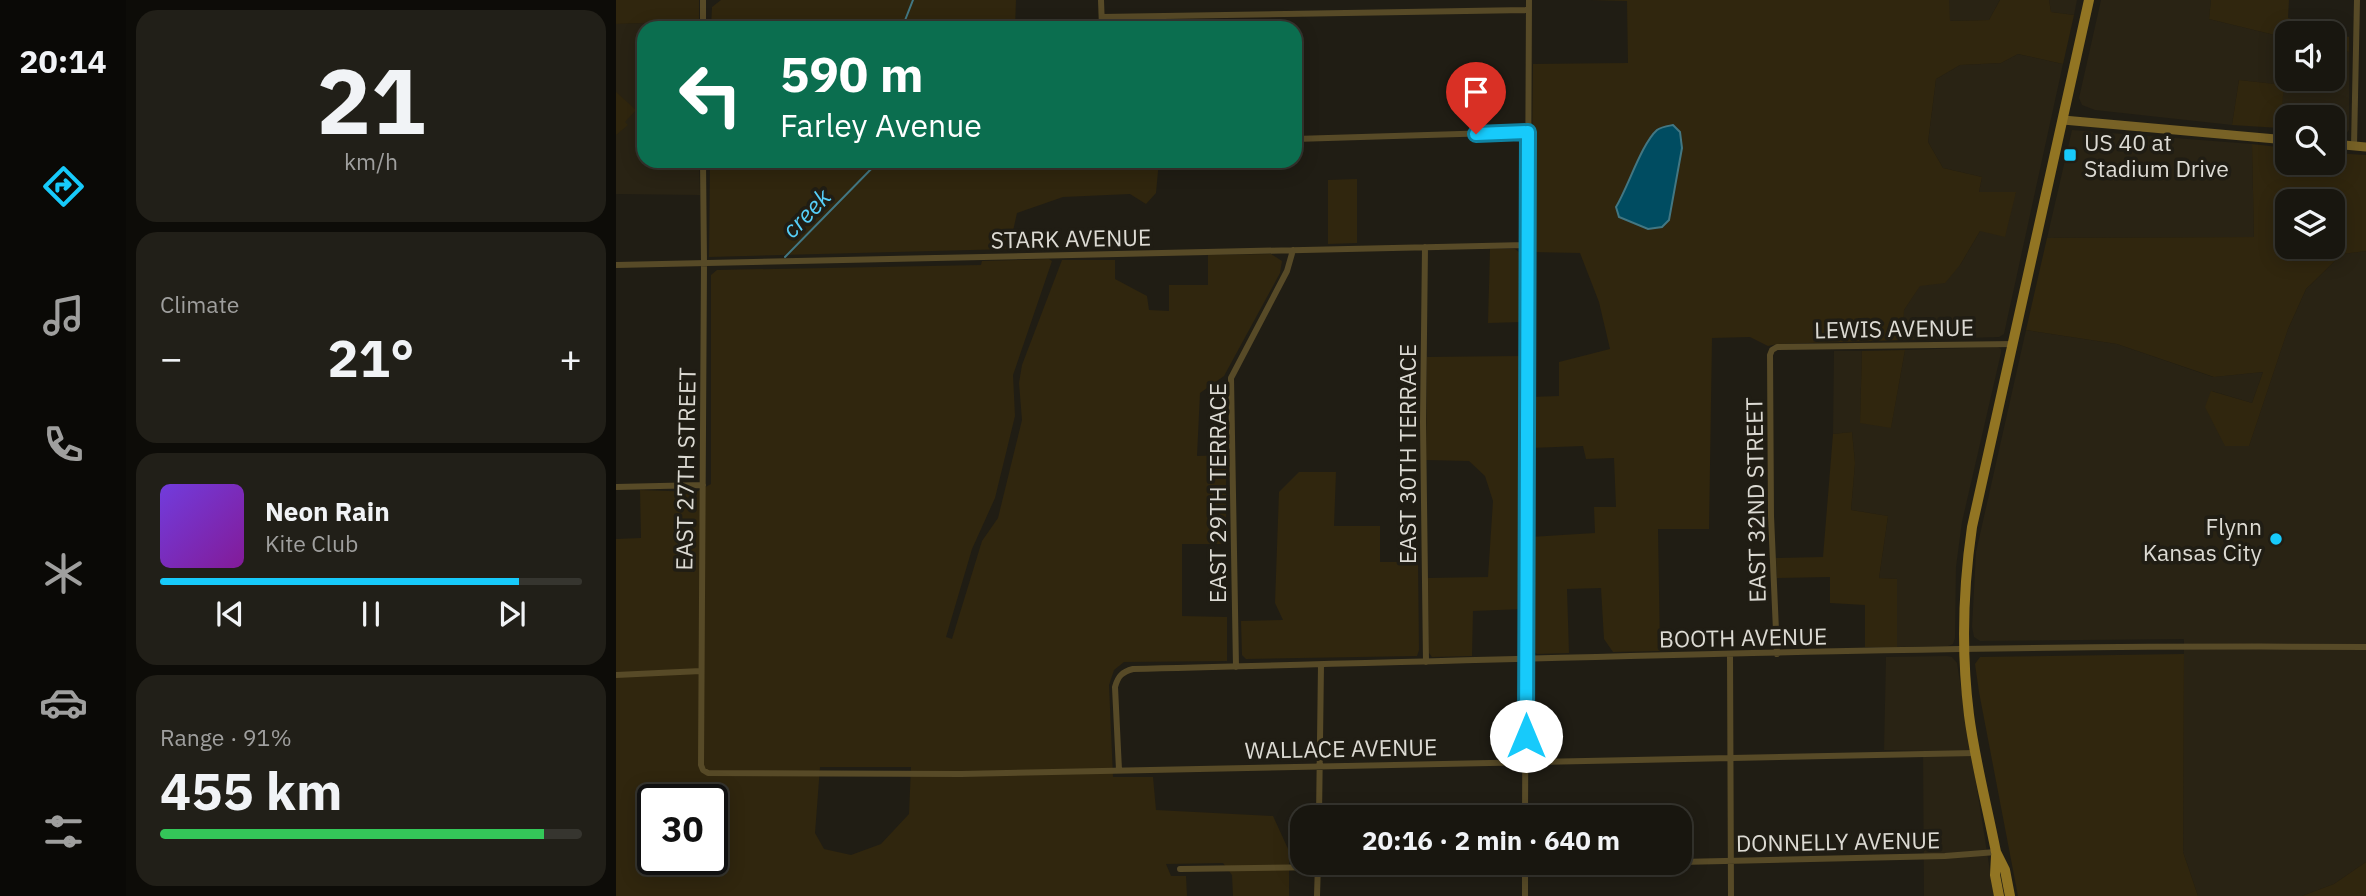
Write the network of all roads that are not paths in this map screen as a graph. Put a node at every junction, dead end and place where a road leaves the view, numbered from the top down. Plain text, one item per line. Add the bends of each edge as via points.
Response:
1 (703, 0) edge
2 (1101, 0) edge
3 (1529, 0) edge
4 (2089, 0) edge
5 (2357, 0) edge
6 (1529, 10) junction
7 (1102, 17) junction
8 (703, 21) edge
9 (1102, 21) edge
10 (2357, 26) junction
11 (2366, 26) edge
12 (2063, 120) junction
13 (1528, 132) junction
14 (1302, 139) edge
15 (2275, 139) edge
16 (2345, 145) edge
17 (2354, 146) junction
18 (2366, 147) edge
19 (703, 168) edge
20 (1527, 245) junction
21 (1425, 247) junction
22 (1293, 250) junction
23 (704, 263) junction
24 (616, 265) edge
25 (2014, 344) junction
26 (1775, 348) joint
27 (703, 485) junction
28 (616, 487) edge
29 (2366, 647) edge
30 (1964, 650) junction
31 (1730, 654) junction
32 (1777, 654) junction
33 (1527, 659) junction
34 (1426, 662) junction
35 (1321, 664) junction
36 (1236, 667) junction
37 (701, 671) junction
38 (616, 675) edge
39 (1975, 753) junction
40 (1730, 758) junction
41 (1526, 762) junction
42 (1320, 765) junction
43 (1119, 770) junction
44 (708, 773) joint
45 (1319, 805) edge
46 (1525, 805) edge
47 (1996, 852) junction
48 (1731, 861) junction
49 (1692, 862) edge
50 (1290, 866) edge
51 (1180, 869) dead end
52 (1318, 875) edge
53 (1525, 875) edge
54 (1318, 896) edge
55 (1525, 896) edge
56 (1731, 896) edge
57 (1999, 896) edge
58 (2010, 896) edge

1 - 8 street
2 - 7 street
3 - 6 street
4 - 12 main road
5 - 10 street
6 - 7 street
6 - 13 street
7 - 9 street
10 - 11 street
10 - 17 street
12 - 15 main road
12 - 25 main road
13 - 14 street
13 - 20 street
16 - 17 main road
17 - 18 main road
19 - 23 street, EAST 27TH STREET
20 - 21 street, STARK AVENUE
20 - 33 street
21 - 22 street, STARK AVENUE
21 - 34 street, EAST 30TH TERRACE
22 - 23 street, STARK AVENUE
22 - 36 street, EAST 29TH TERRACE via 1287,271 1231,378
23 - 24 street, STARK AVENUE
23 - 27 street, EAST 27TH STREET
25 - 26 street, LEWIS AVENUE
25 - 30 main road via 1972,527
26 - 32 street, EAST 32ND STREET via 1770,355
27 - 28 street
27 - 37 street, EAST 27TH STREET
29 - 30 street, BOOTH AVENUE via 2157,645
30 - 32 street, BOOTH AVENUE
30 - 39 main road
31 - 32 street, BOOTH AVENUE
31 - 33 street, BOOTH AVENUE
31 - 40 street
33 - 34 street, BOOTH AVENUE
33 - 41 street
34 - 35 street, BOOTH AVENUE
35 - 36 street, BOOTH AVENUE
35 - 42 street
36 - 43 street, BOOTH AVENUE via 1133,669 1121,674 1115,687
37 - 38 street
37 - 44 street, EAST 27TH STREET via 701,765
39 - 40 street, WALLACE AVENUE
39 - 47 main road
40 - 41 street, WALLACE AVENUE
40 - 48 street
41 - 42 street, WALLACE AVENUE
41 - 46 street
42 - 43 street, WALLACE AVENUE
42 - 45 street
43 - 44 street, WALLACE AVENUE
47 - 48 street, DONNELLY AVENUE
47 - 57 main road
47 - 58 main road
48 - 49 street, DONNELLY AVENUE
48 - 56 street
50 - 51 street
52 - 54 street
53 - 55 street

